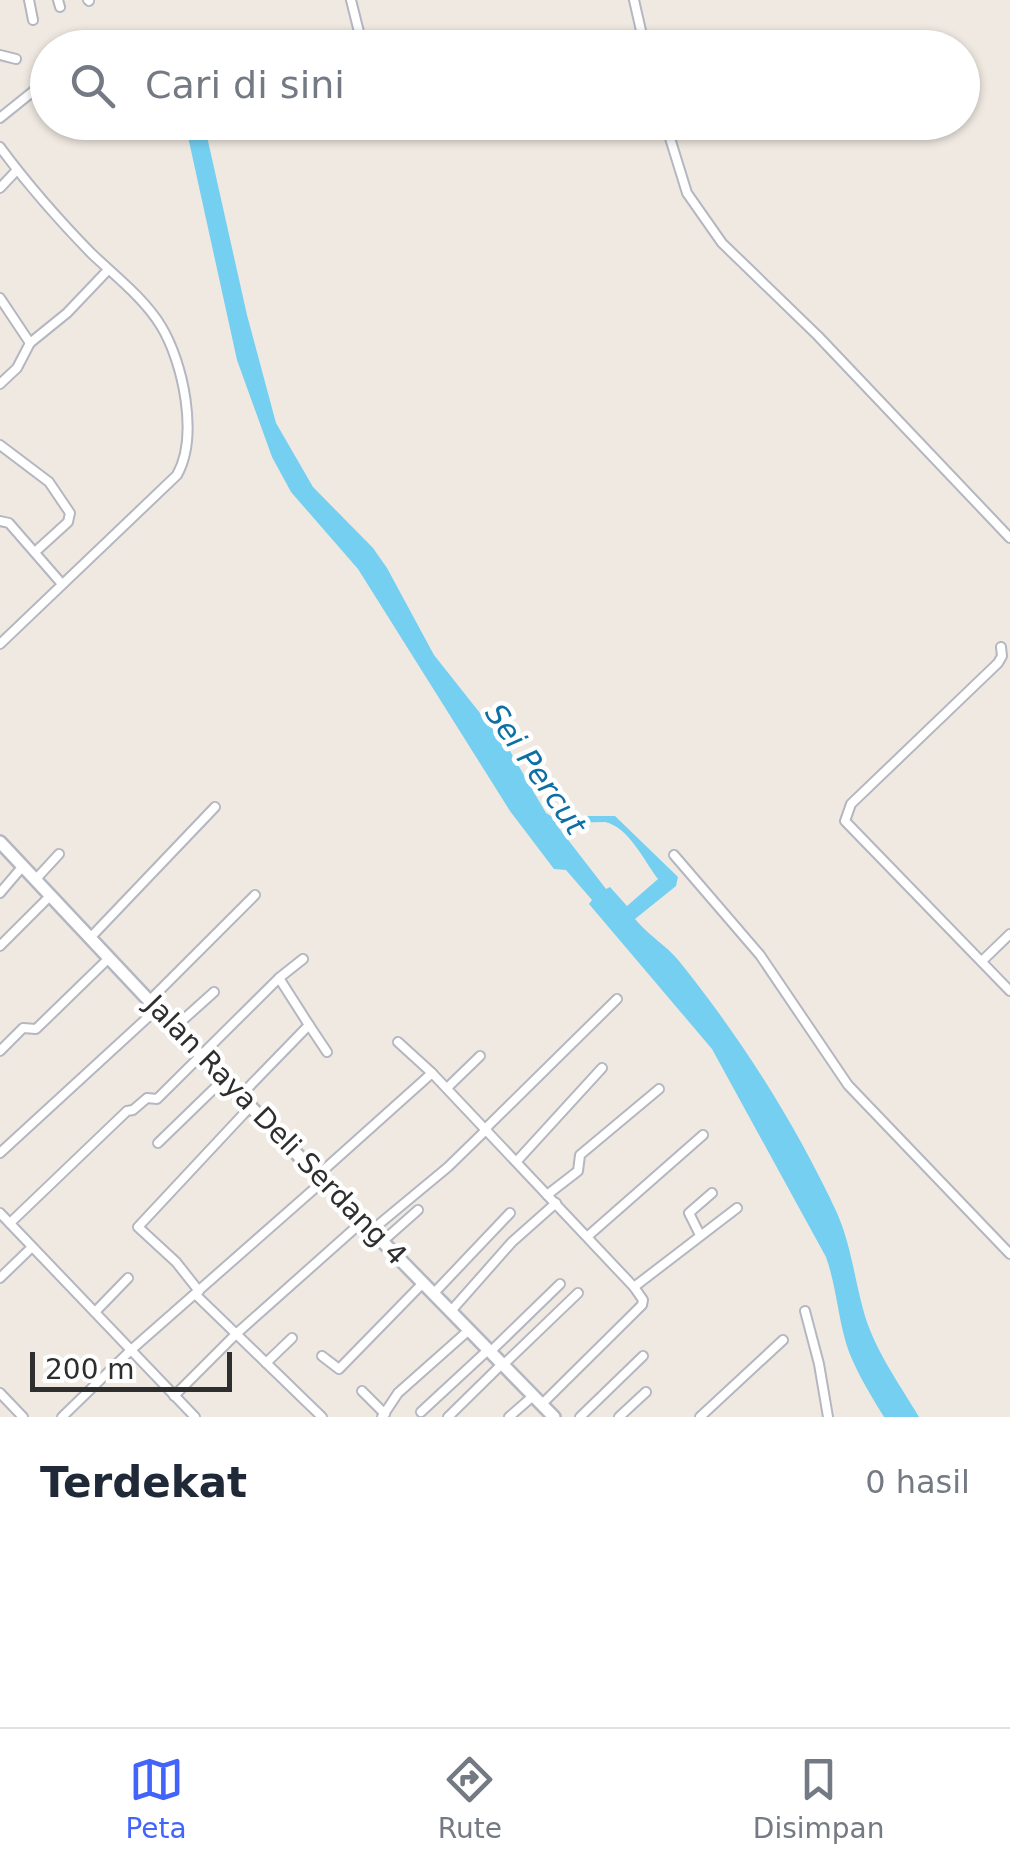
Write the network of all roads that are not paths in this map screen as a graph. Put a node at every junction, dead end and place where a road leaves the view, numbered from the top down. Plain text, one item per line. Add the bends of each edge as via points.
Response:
1 (29, 0) edge
2 (351, 0) edge
3 (634, 0) edge
4 (33, 20) dead end
5 (358, 30) edge
6 (642, 30) edge
7 (0, 55) edge
8 (16, 59) dead end
9 (30, 94) edge
10 (0, 118) edge
11 (671, 140) edge
12 (0, 148) edge
13 (17, 170) junction
14 (0, 188) edge
15 (108, 270) junction
16 (0, 298) edge
17 (30, 343) junction
18 (0, 384) edge
19 (0, 445) edge
20 (0, 521) edge
21 (1010, 538) edge
22 (36, 552) junction
23 (62, 584) junction
24 (0, 644) edge
25 (1001, 647) dead end
26 (216, 807) dead end
27 (0, 842) edge
28 (59, 854) dead end
29 (674, 854) dead end
30 (23, 866) junction
31 (36, 879) junction
32 (0, 893) edge
33 (255, 894) dead end
34 (51, 895) junction
35 (1010, 934) edge
36 (91, 937) junction
37 (0, 946) edge
38 (109, 958) junction
39 (303, 959) dead end
40 (982, 961) junction
41 (279, 978) junction
42 (1010, 990) edge
43 (214, 992) dead end
44 (617, 998) dead end
45 (154, 1004) junction
46 (309, 1025) junction
47 (176, 1027) junction
48 (398, 1042) dead end
49 (0, 1051) edge
50 (327, 1052) dead end
51 (201, 1056) junction
52 (480, 1056) dead end
53 (602, 1068) dead end
54 (432, 1073) junction
55 (225, 1078) junction
56 (447, 1088) junction
57 (659, 1089) dead end
58 (241, 1096) junction
59 (251, 1106) junction
60 (487, 1128) junction
61 (704, 1134) dead end
62 (158, 1143) dead end
63 (0, 1154) edge
64 (517, 1162) junction
65 (320, 1179) junction
66 (712, 1193) dead end
67 (547, 1194) junction
68 (556, 1203) junction
69 (737, 1208) dead end
70 (418, 1210) dead end
71 (0, 1213) edge
72 (510, 1213) dead end
73 (502, 1222) junction
74 (10, 1223) junction
75 (368, 1226) junction
76 (700, 1235) junction
77 (588, 1236) junction
78 (518, 1237) junction
79 (384, 1241) junction
80 (32, 1248) junction
81 (1010, 1254) edge
82 (0, 1278) edge
83 (128, 1278) dead end
84 (424, 1283) junction
85 (560, 1284) dead end
86 (634, 1287) junction
87 (198, 1293) junction
88 (578, 1293) dead end
89 (434, 1294) junction
90 (451, 1311) junction
91 (804, 1311) dead end
92 (96, 1312) junction
93 (468, 1330) junction
94 (236, 1334) junction
95 (292, 1338) dead end
96 (783, 1340) dead end
97 (131, 1350) junction
98 (490, 1351) junction
99 (322, 1356) dead end
100 (643, 1356) dead end
101 (266, 1363) junction
102 (503, 1365) junction
103 (362, 1391) dead end
104 (646, 1392) dead end
105 (0, 1393) edge
106 (174, 1396) junction
107 (537, 1400) junction
108 (421, 1412) dead end
109 (383, 1415) edge
110 (23, 1417) edge
111 (62, 1417) edge
112 (195, 1417) edge
113 (322, 1417) edge
114 (448, 1417) edge
115 (509, 1417) edge
116 (554, 1417) edge
117 (580, 1417) edge
118 (619, 1417) edge
119 (700, 1417) edge
120 (828, 1417) edge

1 - 4 street
2 - 5 street
3 - 6 street
7 - 8 street
9 - 10 street
11 - 21 street via 687,193 722,242
12 - 13 street
13 - 14 street
13 - 15 street
15 - 17 street
15 - 23 street via 156,319 174,353 186,402 184,458 177,475
16 - 17 street
17 - 18 street via 18,368
19 - 22 street via 49,482 70,513
20 - 22 street
22 - 23 street
23 - 24 street
25 - 40 street via 998,663 845,814
26 - 36 street
27 - 30 street, Jalan Raya Deli Serdang 4
28 - 31 street
29 - 81 street via 760,955 848,1086
30 - 31 street, Jalan Raya Deli Serdang 4
30 - 32 street
31 - 34 street, Jalan Raya Deli Serdang 4
33 - 45 street
34 - 36 street, Jalan Raya Deli Serdang 4
34 - 37 street
35 - 40 street
36 - 38 street, Jalan Raya Deli Serdang 4
38 - 45 street, Jalan Raya Deli Serdang 4
38 - 49 street via 36,1029 22,1028
39 - 41 street
40 - 42 street
41 - 46 street
41 - 51 street
43 - 47 street
44 - 60 street
45 - 47 street, Jalan Raya Deli Serdang 4
45 - 63 street
46 - 50 street
46 - 58 street
47 - 51 street, Jalan Raya Deli Serdang 4
48 - 54 street
51 - 55 street, Jalan Raya Deli Serdang 4
51 - 74 street via 156,1100 126,1110
52 - 56 street
53 - 64 street
54 - 56 street
54 - 65 street
55 - 58 street, Jalan Raya Deli Serdang 4
55 - 62 street
56 - 60 street
57 - 67 street via 580,1155 579,1170
58 - 59 street, Jalan Raya Deli Serdang 4
59 - 65 street, Jalan Raya Deli Serdang 4
59 - 87 street via 138,1227
60 - 64 street
60 - 75 street via 448,1167
61 - 77 street
64 - 67 street
65 - 75 street, Jalan Raya Deli Serdang 4
65 - 87 street
66 - 76 street via 689,1211
67 - 68 street
68 - 77 street
68 - 78 street
69 - 76 street
70 - 79 street
71 - 74 street
72 - 73 street
73 - 78 street
73 - 89 street
74 - 80 street
75 - 79 street, Jalan Raya Deli Serdang 4
75 - 94 street
76 - 86 street
77 - 86 street
78 - 90 street
79 - 84 street, Jalan Raya Deli Serdang 4
80 - 82 street
80 - 92 street
83 - 92 street
84 - 89 street, Jalan Raya Deli Serdang 4
84 - 99 street via 339,1370
85 - 98 street
86 - 107 street via 642,1305
87 - 94 street
87 - 97 street
88 - 102 street
89 - 90 street, Jalan Raya Deli Serdang 4
90 - 93 street, Jalan Raya Deli Serdang 4
91 - 120 street
92 - 97 street
93 - 98 street, Jalan Raya Deli Serdang 4
93 - 109 street
94 - 101 street
94 - 106 street
95 - 101 street
96 - 119 street
97 - 106 street
97 - 111 street
98 - 102 street, Jalan Raya Deli Serdang 4
98 - 108 street
100 - 117 street
101 - 113 street
102 - 107 street, Jalan Raya Deli Serdang 4
102 - 114 street
103 - 109 street
104 - 118 street
105 - 110 street
106 - 112 street
107 - 115 street
107 - 116 street, Jalan Raya Deli Serdang 4

